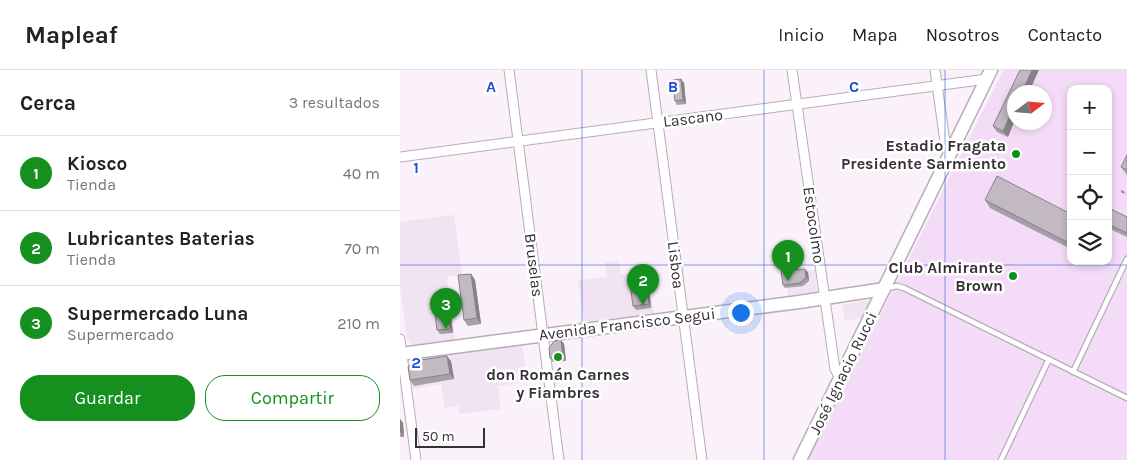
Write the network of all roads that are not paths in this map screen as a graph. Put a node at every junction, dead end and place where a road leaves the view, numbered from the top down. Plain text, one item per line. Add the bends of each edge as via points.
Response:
1 (509, 70) edge
2 (651, 70) edge
3 (792, 70) edge
4 (935, 70) edge
5 (989, 74) edge
6 (937, 86) junction
7 (797, 105) junction
8 (658, 122) junction
9 (518, 141) junction
10 (949, 156) junction
11 (400, 157) edge
12 (1127, 259) edge
13 (884, 289) junction
14 (825, 298) junction
15 (683, 317) junction
16 (543, 335) junction
17 (400, 339) edge
18 (401, 353) edge
19 (1048, 359) junction
20 (1073, 372) junction
21 (840, 378) junction
22 (1127, 398) edge
23 (416, 460) edge
24 (559, 460) edge
25 (702, 460) edge
26 (800, 460) edge
27 (1001, 460) edge

1 - 9 street, Bruselas
2 - 8 street, Lisboa
3 - 7 street, Estocolmo
4 - 6 street
5 - 6 street, Lascano
5 - 10 street, José Ignacio Rucci
6 - 7 street, Lascano
6 - 10 street
7 - 8 street, Lascano
7 - 14 street, Estocolmo
8 - 9 street, Lascano
8 - 15 street, Lisboa
9 - 11 street, Lascano
9 - 16 street, Bruselas
10 - 13 street, José Ignacio Rucci
12 - 20 lane
13 - 14 street, Avenida Francisco Segui
13 - 19 lane via 891,286 904,288
13 - 21 street, José Ignacio Rucci
14 - 15 street, Avenida Francisco Segui
14 - 21 street, Estocolmo via 835,369
15 - 16 street, Avenida Francisco Segui
15 - 25 street, Lisboa
16 - 18 street, Avenida Francisco Segui
16 - 24 street, Bruselas
17 - 18 street
18 - 23 street
19 - 20 lane
19 - 27 lane
20 - 22 lane
21 - 26 street, José Ignacio Rucci

